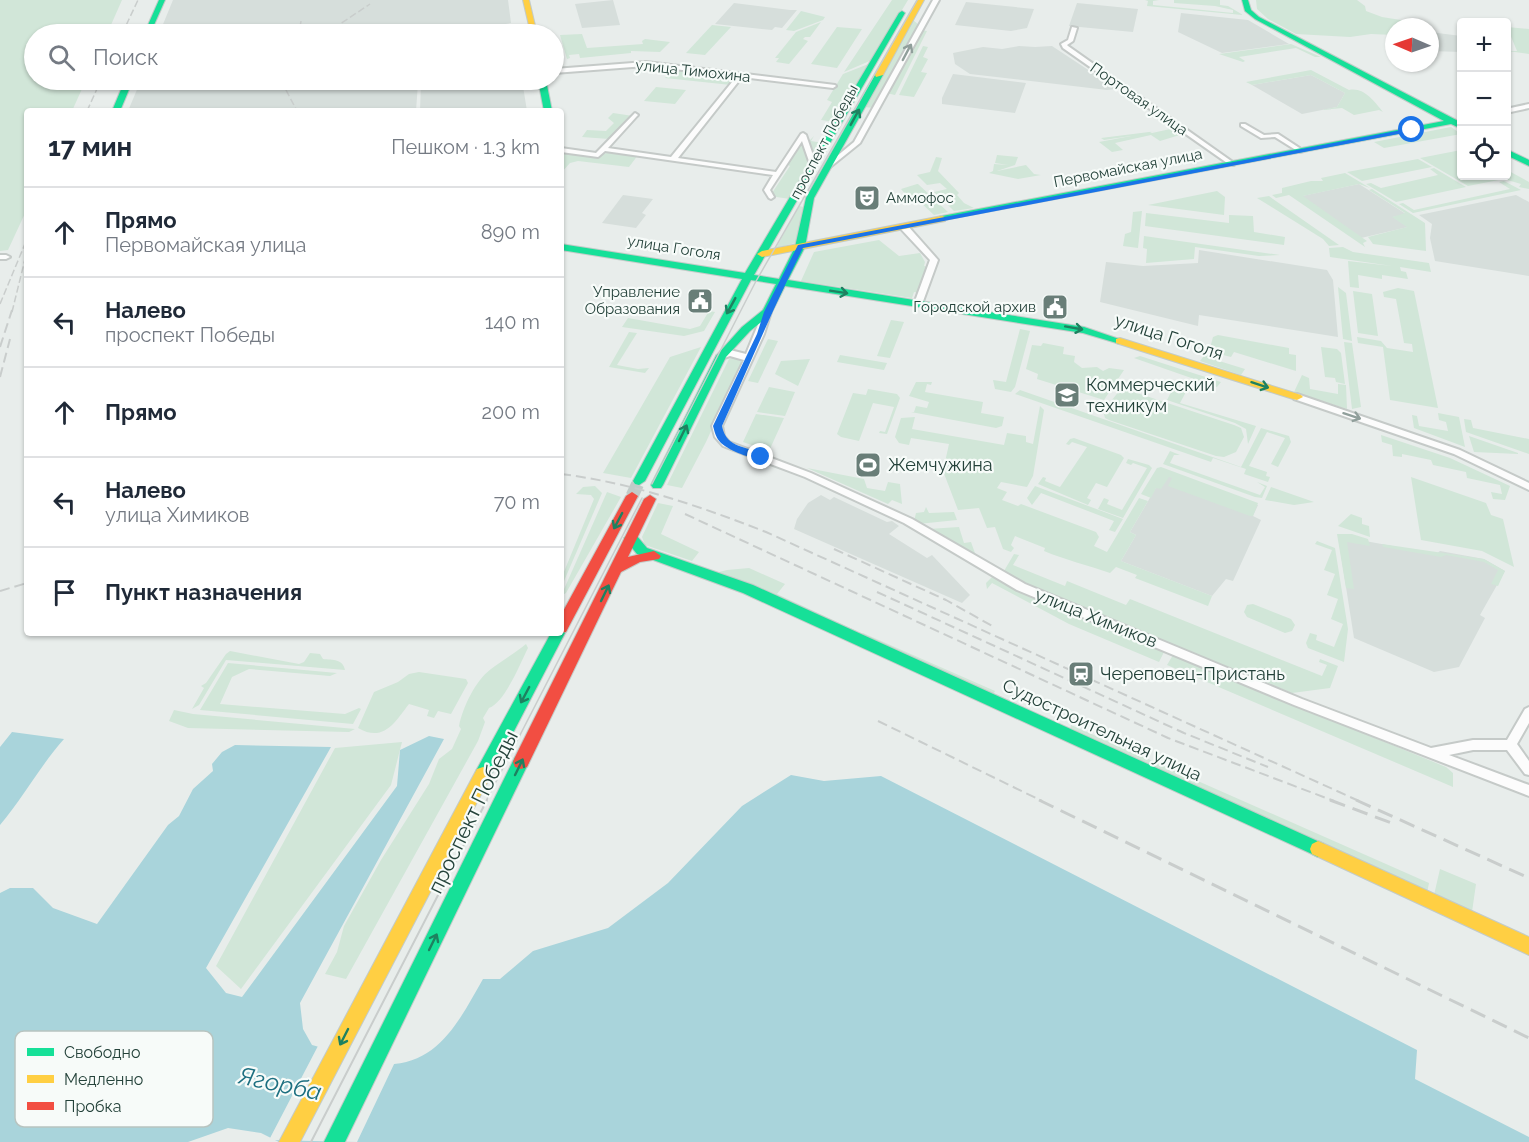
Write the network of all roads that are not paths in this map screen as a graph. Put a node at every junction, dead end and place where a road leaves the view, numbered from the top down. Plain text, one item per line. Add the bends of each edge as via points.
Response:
1 (162, 0) edge
2 (526, 0) edge
3 (910, 0) edge
4 (921, 0) edge
5 (936, 0) edge
6 (1245, 0) edge
7 (916, 21) junction
8 (151, 24) edge
9 (532, 24) edge
10 (1074, 27) dead end
11 (564, 70) edge
12 (741, 75) junction
13 (833, 86) dead end
14 (125, 90) edge
15 (544, 90) edge
16 (1529, 106) edge
17 (117, 108) edge
18 (547, 108) edge
19 (1511, 110) edge
20 (635, 116) dead end
21 (1457, 122) edge
22 (1457, 123) edge
23 (1243, 125) dead end
24 (604, 149) junction
25 (564, 150) edge
26 (1301, 151) junction
27 (791, 153) junction
28 (1511, 154) edge
29 (673, 159) junction
30 (811, 159) junction
31 (1529, 163) edge
32 (1232, 164) junction
33 (777, 174) junction
34 (771, 197) dead end
35 (904, 227) junction
36 (800, 246) junction
37 (564, 248) edge
38 (762, 254) junction
39 (564, 256) edge
40 (630, 262) junction
41 (746, 280) junction
42 (782, 283) junction
43 (918, 304) junction
44 (767, 312) junction
45 (721, 356) junction
46 (747, 361) junction
47 (1297, 397) joint
48 (639, 481) tunnel mouth
49 (657, 485) dead end
50 (1529, 487) edge
51 (632, 496) tunnel mouth
52 (650, 499) dead end
53 (631, 538) junction
54 (656, 556) junction
55 (616, 569) junction
56 (564, 622) edge
57 (556, 636) edge
58 (1529, 712) edge
59 (1510, 745) junction
60 (1430, 753) junction
61 (1529, 770) edge
62 (1529, 790) edge
63 (1529, 946) edge
64 (289, 1142) edge
65 (334, 1142) edge

1 - 8 main road
2 - 9 main road
3 - 30 main road, проспект Победы
4 - 7 main road, проспект Победы
5 - 7 street
6 - 21 main road via 1248,11 1257,18
36 -> 7 main road, проспект Победы via 807,206 827,167
10 - 32 street, Портовая улица via 1065,47
11 - 12 street, улица Тимохина via 645,64
12 - 13 street, улица Тимохина
12 - 29 street
14 - 17 main road
15 - 18 main road
16 - 19 street
20 - 24 street
22 - 26 main road, Первомайская улица
23 - 26 street via 1263,137 1276,135
24 - 25 street via 598,155
24 - 29 street
26 - 32 main road, Первомайская улица
27 - 30 street
27 - 30 street via 803,135
27 - 33 street
28 - 31 main road
29 - 33 street
30 - 38 main road, проспект Победы
32 - 35 main road, Первомайская улица
33 - 34 street via 767,190
35 - 36 main road, Первомайская улица
35 - 43 street via 934,260
36 - 38 main road, Первомайская улица
36 - 42 main road, проспект Победы
37 - 40 main road, улица Гоголя
38 - 41 main road, проспект Победы
39 - 40 main road, улица Гоголя
40 - 41 main road, улица Гоголя
41 - 42 main road, улица Гоголя
41 -> 48 main road, проспект Победы
42 -> 43 main road, улица Гоголя
42 - 44 main road, проспект Победы
43 -> 47 main road, улица Гоголя via 1084,330
44 - 45 main road, проспект Победы
44 - 46 street
45 - 46 street via 736,353 747,357
49 -> 45 main road, проспект Победы
46 - 60 street, улица Химиков via 717,426 726,444 808,475 908,521 1021,587
47 -> 50 street, улица Гоголя via 1457,452
51 -> 56 main road
52 - 53 main road, проспект Победы
53 - 54 main road, Судостроительная улица via 635,546
53 - 55 main road, проспект Победы
54 - 55 main road via 637,558
54 - 63 main road, Судостроительная улица via 748,589
65 -> 55 main road, проспект Победы
57 -> 64 main road, проспект Победы
58 - 59 street
59 - 60 street via 1473,745
59 - 61 street
60 - 62 street, улица Химиков

